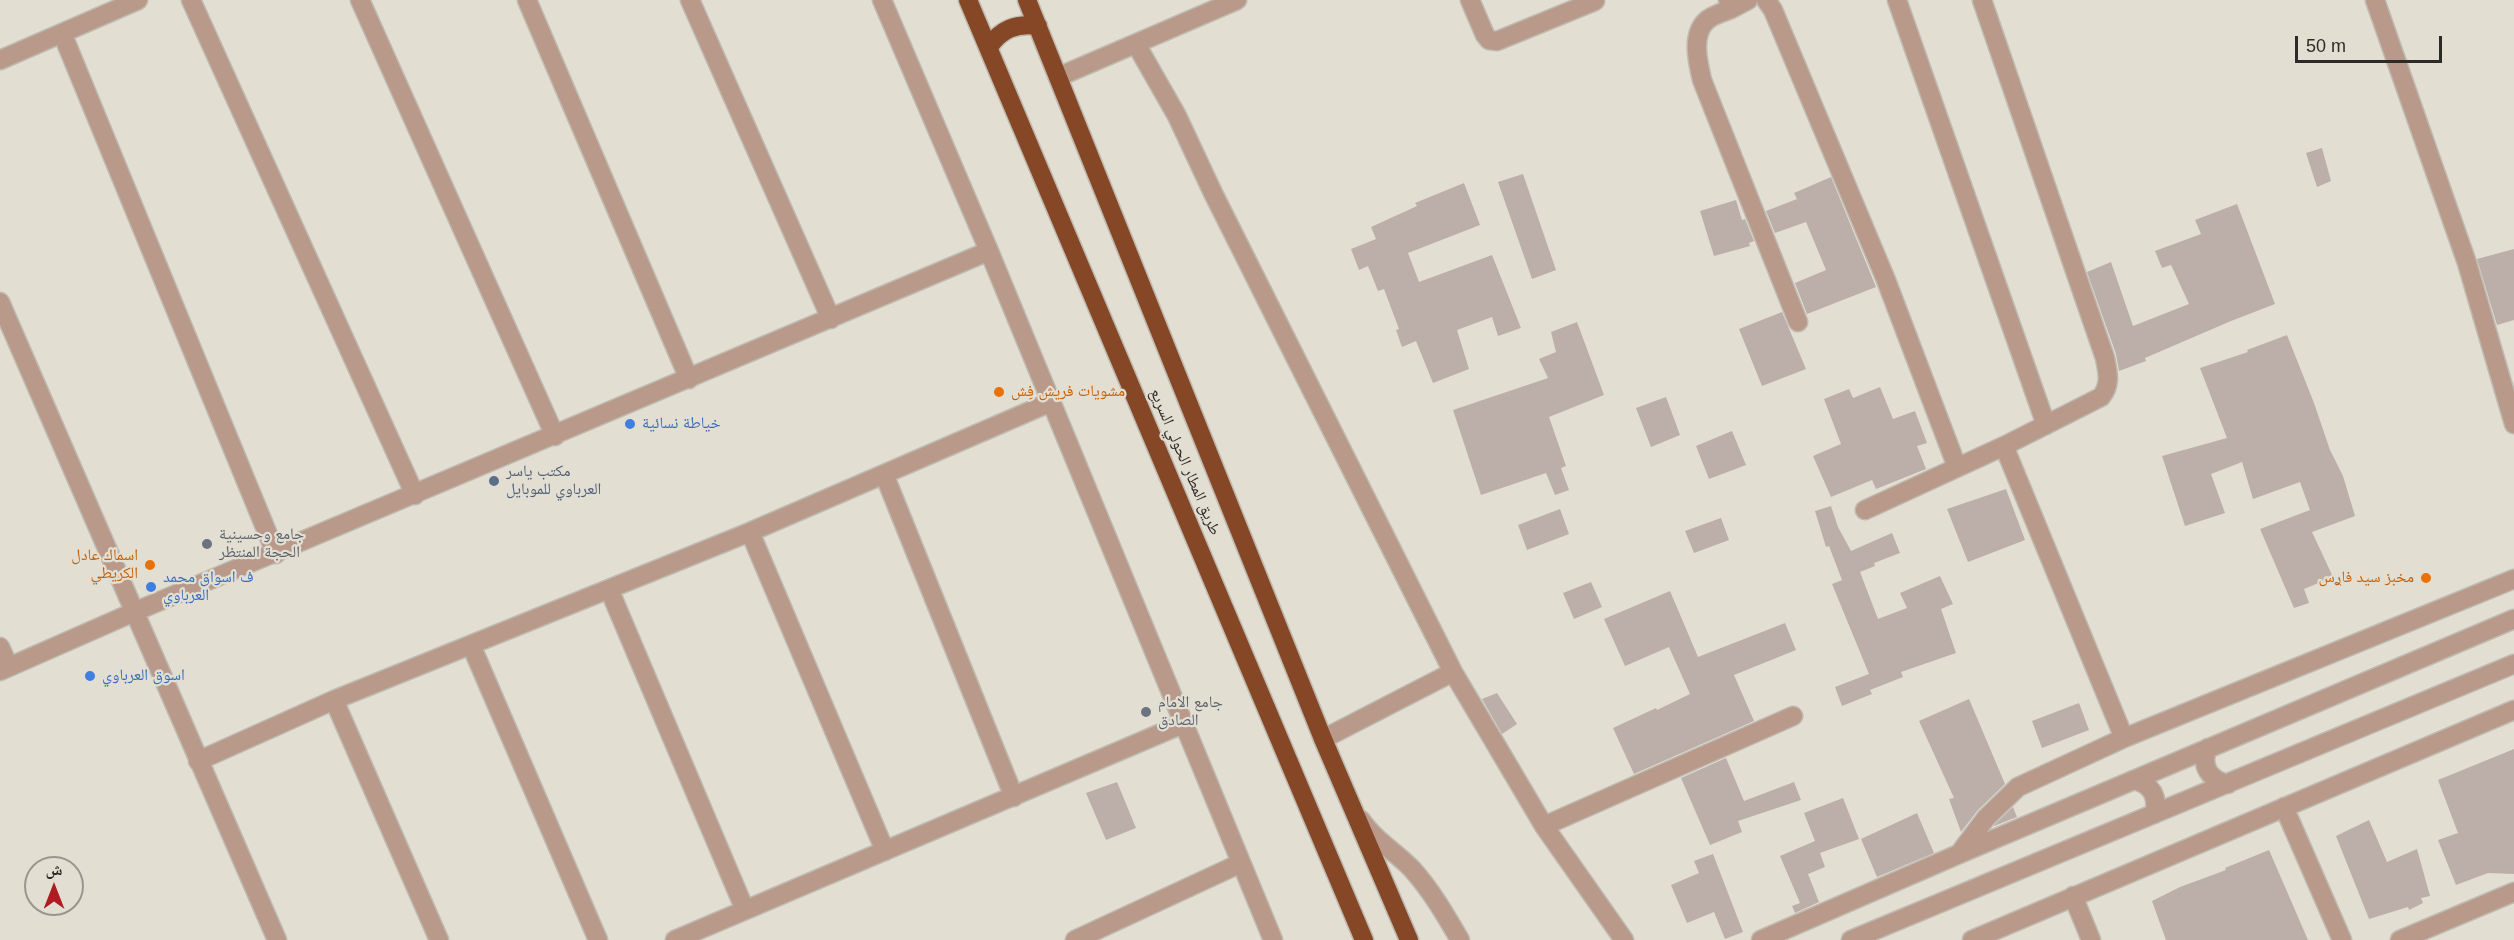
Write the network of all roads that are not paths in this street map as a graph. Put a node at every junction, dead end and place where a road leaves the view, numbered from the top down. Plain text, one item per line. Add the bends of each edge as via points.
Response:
1 (138, 0) edge
2 (191, 0) edge
3 (360, 0) edge
4 (527, 0) edge
5 (690, 0) edge
6 (882, 0) edge
7 (968, 0) edge
8 (1027, 0) edge
9 (1237, 0) edge
10 (1470, 0) edge
11 (1748, 0) edge
12 (1766, 0) edge
13 (1897, 0) edge
14 (1982, 0) edge
15 (2374, 0) edge
16 (1595, 1) edge
17 (1730, 4) edge
18 (1038, 26) junction
19 (62, 33) junction
20 (1137, 44) junction
21 (988, 47) junction
22 (0, 60) edge
23 (1058, 77) junction
24 (989, 251) junction
25 (0, 302) edge
26 (831, 319) junction
27 (1798, 322) dead end
28 (690, 379) junction
29 (1051, 402) junction
30 (2046, 424) junction
31 (2514, 424) edge
32 (555, 436) junction
33 (2004, 446) junction
34 (1957, 467) junction
35 (884, 474) junction
36 (415, 495) junction
37 (1865, 510) dead end
38 (750, 532) junction
39 (276, 554) junction
40 (2514, 579) edge
41 (609, 589) junction
42 (134, 612) junction
43 (2514, 619) edge
44 (471, 645) junction
45 (0, 647) edge
46 (2514, 664) edge
47 (5, 669) edge
48 (1453, 672) junction
49 (334, 700) junction
50 (2514, 710) edge
51 (1793, 716) dead end
52 (1185, 723) junction
53 (2124, 738) junction
54 (1323, 739) junction
55 (2208, 748) junction
56 (198, 761) junction
57 (2133, 780) junction
58 (2228, 784) junction
59 (1014, 797) junction
60 (1350, 801) junction
61 (2284, 807) junction
62 (2154, 814) junction
63 (1544, 826) junction
64 (885, 851) junction
65 (1959, 854) junction
66 (1241, 863) junction
67 (2514, 892) edge
68 (2073, 897) junction
69 (746, 910) junction
70 (1882, 934) edge
71 (2409, 938) edge
72 (272, 939) edge
73 (680, 939) edge
74 (1082, 939) edge
75 (439, 940) edge
76 (598, 940) edge
77 (1274, 940) edge
78 (1365, 940) edge
79 (1408, 940) edge
80 (1460, 940) edge
81 (1624, 940) edge
82 (1761, 940) edge
83 (1851, 940) edge
84 (1972, 940) edge
85 (2091, 940) edge
86 (2342, 940) edge

1 - 19 street
2 - 36 street
3 - 32 street
4 - 28 street
5 - 26 street
6 - 24 street
7 - 21 highway, طريق المطار الحولي السريع
8 - 18 highway, طريق المطار الحولي السريع
9 - 20 street
10 - 16 street via 1485,35 1497,41
11 - 17 street
12 - 34 street via 1886,280
13 - 30 street
14 - 30 street via 2108,375 2107,389 2101,397
15 - 31 street via 2467,263
17 - 27 street via 1707,20 1699,31 1702,80
18 - 21 highway via 1009,28
18 - 23 highway, طريق المطار الحولي السريع
19 - 22 street
19 - 39 street
20 - 23 street
20 - 48 street via 1177,116
21 - 78 highway, طريق المطار الحولي السريع
23 - 54 highway, طريق المطار الحولي السريع
24 - 26 street
24 - 29 street
25 - 42 street
26 - 28 street
28 - 32 street
29 - 35 street
29 - 52 street
30 - 33 street
32 - 36 street
33 - 34 street
33 - 53 street
34 - 37 street
35 - 38 street
35 - 59 street
36 - 39 street
38 - 41 street
38 - 64 street
39 - 42 street
40 - 53 street
41 - 44 street
41 - 69 street
42 - 47 street
42 - 56 street
43 - 55 street
44 - 49 street
44 - 76 street
45 - 47 street
46 - 58 street
48 - 54 street
48 - 63 street
49 - 56 street
49 - 75 street
50 - 61 street
51 - 63 street
52 - 59 street
52 - 66 street
53 - 65 street via 2018,787 1986,818
54 - 60 highway, طريق المطار الحولي السريع
55 - 57 street
55 - 58 street via 2205,763 2209,773
56 - 72 street
57 - 62 street via 2153,791
57 - 65 street
58 - 62 street
59 - 64 street
60 - 79 highway, طريق المطار الحولي السريع
60 - 80 street via 1374,836 1422,882
61 - 68 street
61 - 86 street
62 - 70 street
63 - 81 street
64 - 69 street
65 - 82 street
66 - 74 street
66 - 77 street
67 - 71 street
68 - 84 street
68 - 85 street
69 - 73 street
70 - 83 street

